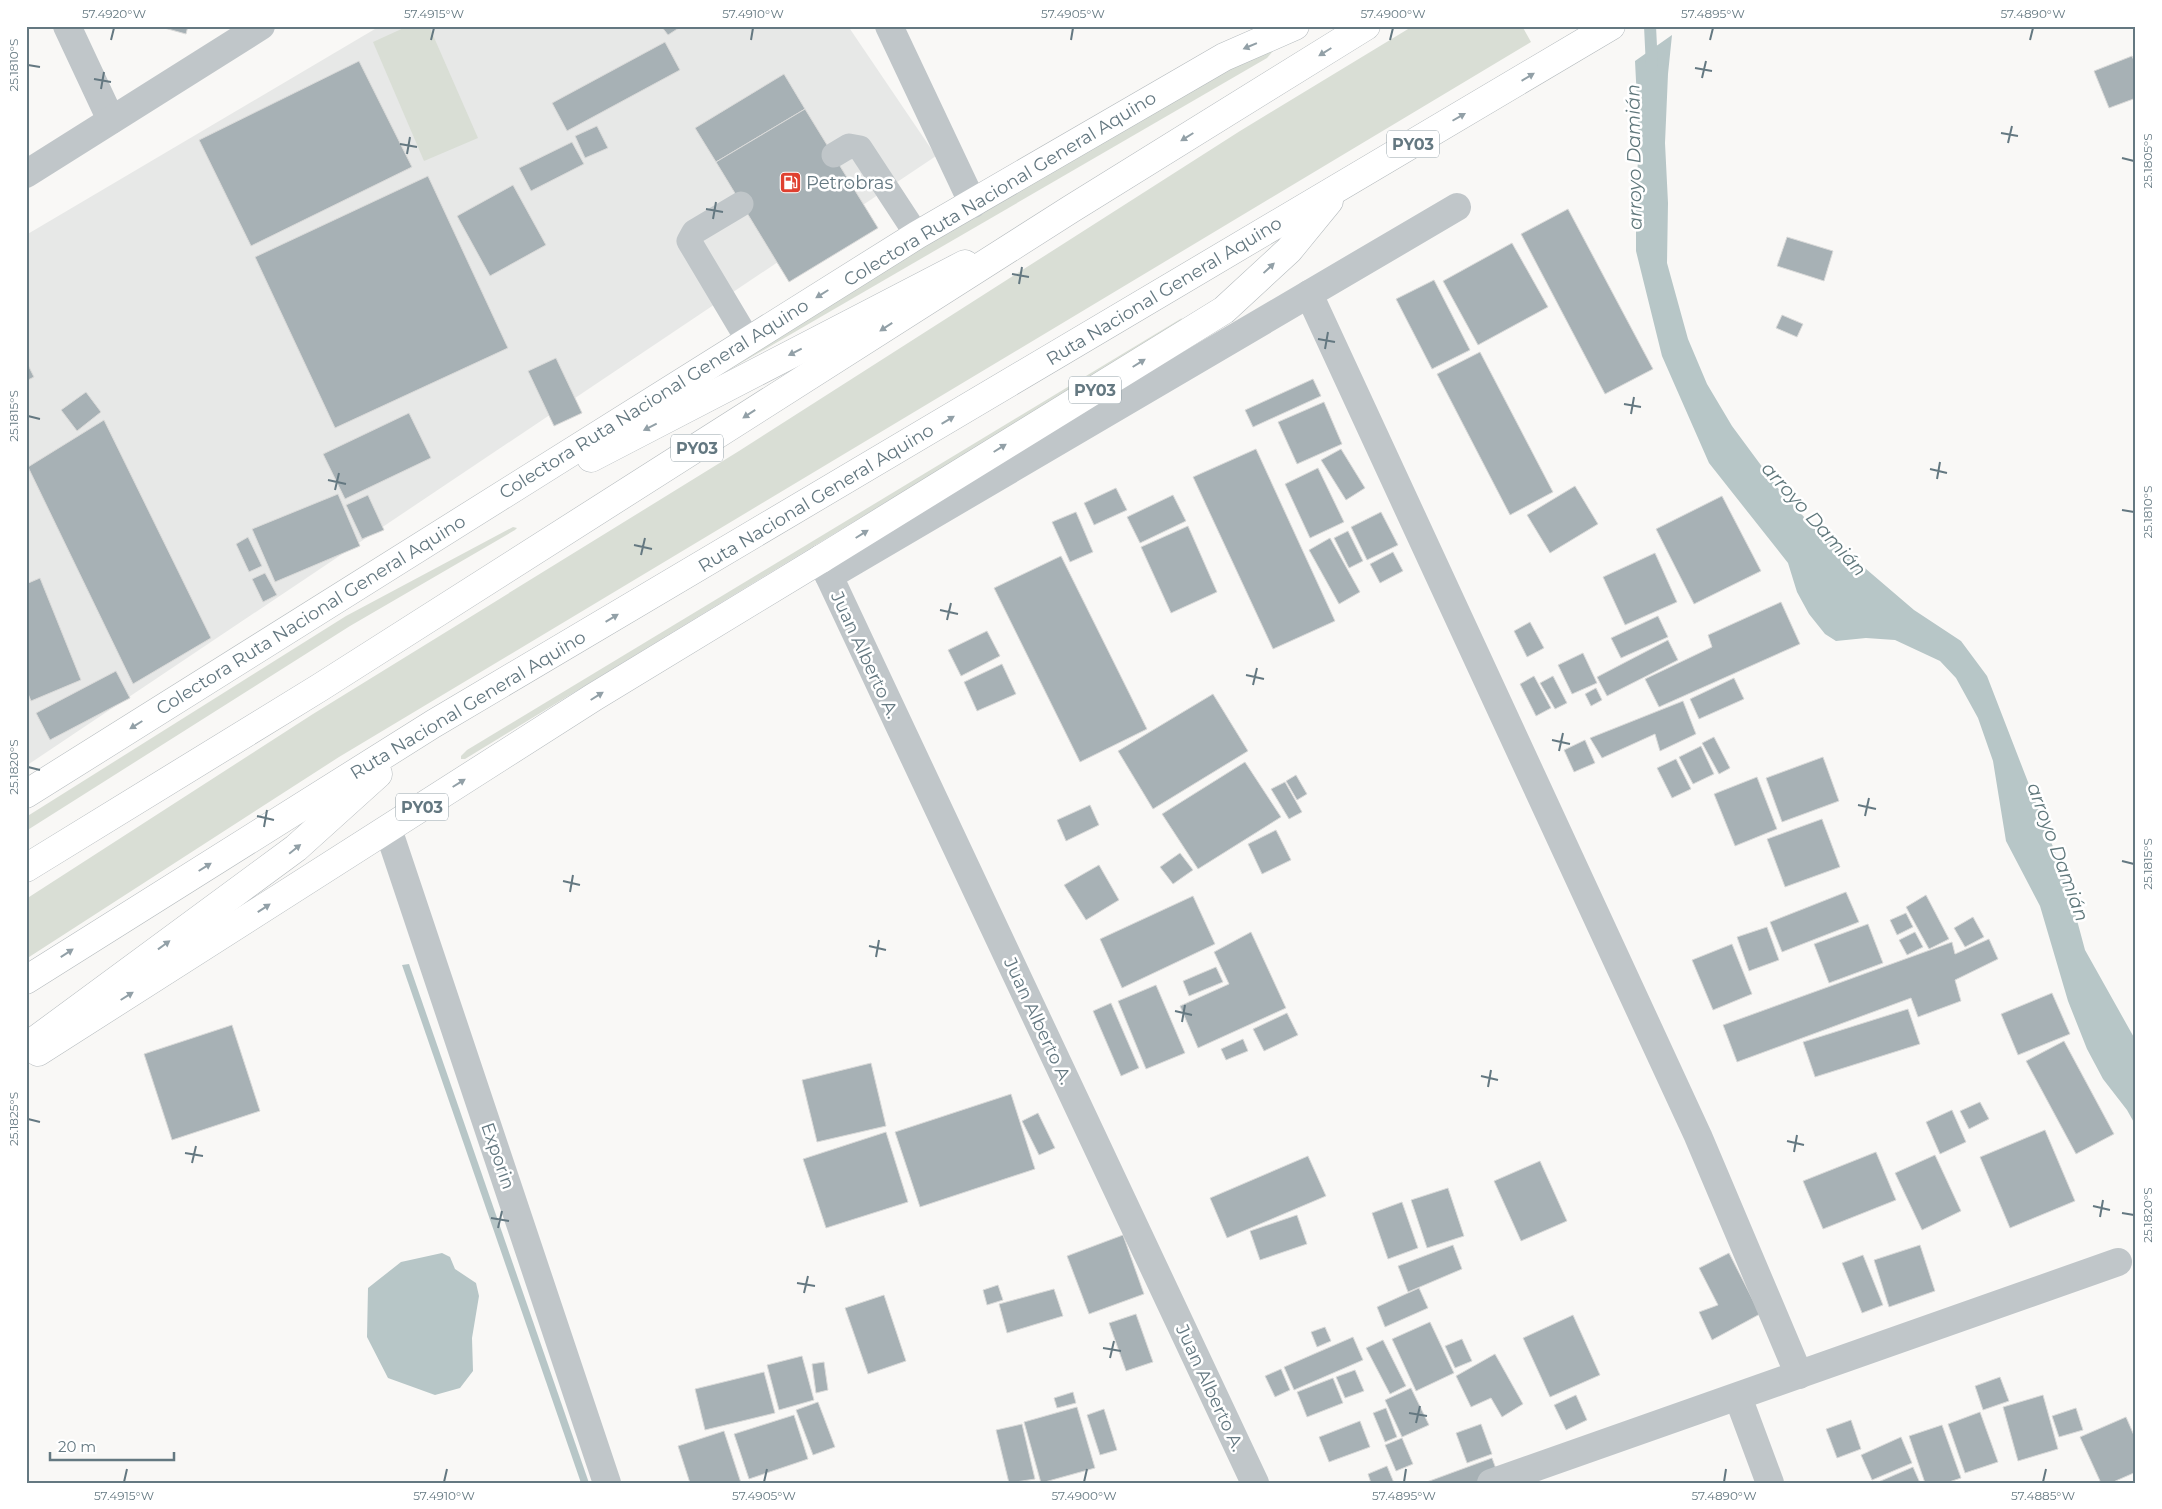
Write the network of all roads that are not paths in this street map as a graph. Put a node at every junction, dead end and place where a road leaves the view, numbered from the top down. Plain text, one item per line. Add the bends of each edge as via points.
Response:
1 (67, 26) edge
2 (261, 26) edge
3 (889, 26) edge
4 (1295, 26) edge
5 (1366, 26) edge
6 (1611, 26) edge
7 (111, 120) junction
8 (834, 155) dead end
9 (26, 174) edge
10 (1341, 186) junction
11 (742, 204) dead end
12 (973, 204) junction
13 (1457, 207) dead end
14 (1071, 209) junction
15 (917, 235) junction
16 (1309, 294) junction
17 (748, 340) junction
18 (415, 549) junction
19 (825, 568) junction
20 (433, 724) junction
21 (26, 794) edge
22 (388, 829) junction
23 (26, 868) edge
24 (26, 980) edge
25 (26, 1047) edge
26 (26, 1059) edge
27 (2118, 1262) dead end
28 (1799, 1375) junction
29 (1738, 1397) junction
30 (608, 1483) edge
31 (1255, 1483) edge
32 (1491, 1483) edge
33 (1770, 1483) edge

1 - 7 street
2 - 7 street
3 - 12 street
4 -> 12 main road, Colectora Ruta Nacional General Aquino via 1224,57
5 -> 14 main road, PY03
10 -> 6 main road, Ruta Nacional General Aquino / PY03
7 - 9 street
8 - 15 lane via 849,146 860,148
19 -> 10 main road, PY03 via 1224,310 1289,250
20 -> 10 main road, Ruta Nacional General Aquino / PY03
11 - 17 lane via 694,232 689,241
12 - 15 main road, Colectora Ruta Nacional General Aquino
13 - 16 street
14 -> 18 main road
14 -> 23 main road, PY03 via 319,688
15 -> 17 main road, Colectora Ruta Nacional General Aquino
16 - 19 street
16 - 28 street via 1698,1136
17 - 18 main road, Colectora Ruta Nacional General Aquino
18 -> 21 main road, Colectora Ruta Nacional General Aquino
22 -> 19 main road, PY03 via 594,698
19 - 31 street, Juan Alberto A.
24 -> 20 main road, Ruta Nacional General Aquino / PY03
25 -> 20 main road via 296,848
26 -> 22 main road, PY03
22 - 30 street, Exporin
27 - 28 street
28 - 29 street
29 - 32 street
29 - 33 street

